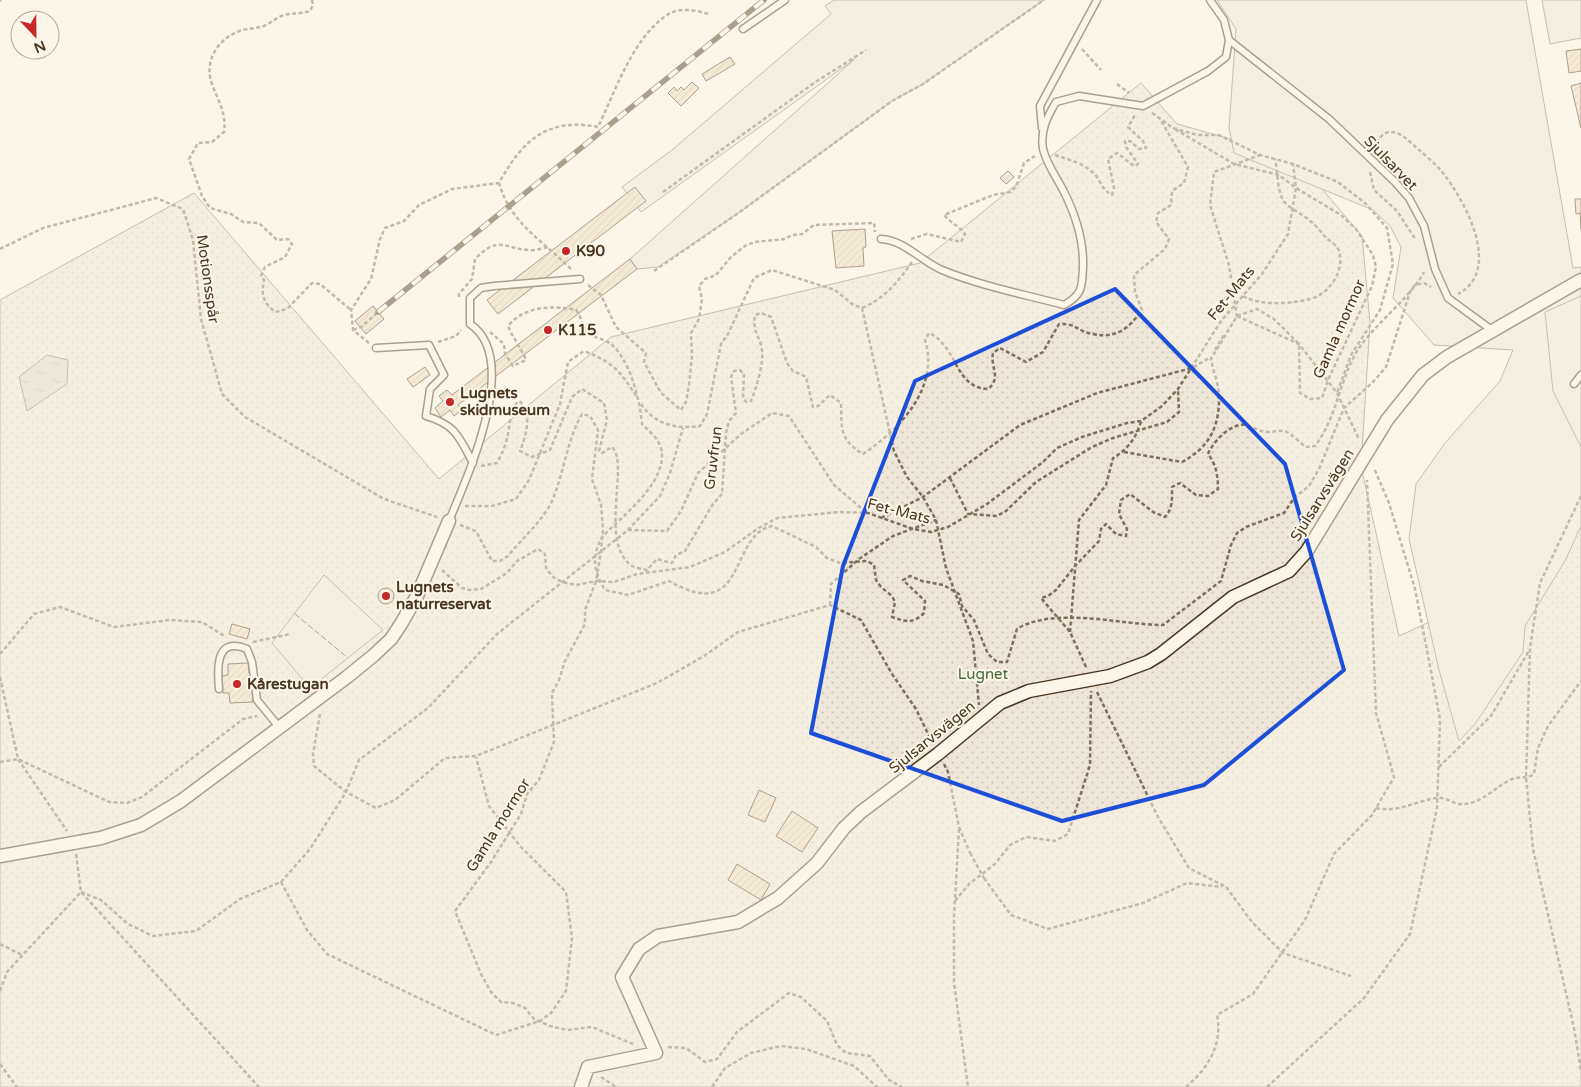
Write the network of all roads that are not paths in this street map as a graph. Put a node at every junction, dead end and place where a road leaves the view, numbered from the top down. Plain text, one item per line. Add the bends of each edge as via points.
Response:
1 (786, 0) edge
2 (1097, 0) edge
3 (1210, 0) edge
4 (744, 29) dead end
5 (1230, 40) junction
6 (1042, 131) junction
7 (881, 239) dead end
8 (580, 278) road end
9 (1581, 280) edge
10 (1493, 331) junction
11 (376, 348) road end
12 (1581, 375) edge
13 (1574, 384) dead end
14 (473, 463) junction
15 (449, 521) joint
16 (219, 689) dead end
17 (279, 727) junction
18 (0, 856) edge
19 (581, 1087) edge

1 - 4 lane
2 - 6 lane via 1040,106
3 - 5 lane via 1224,20
5 - 6 lane via 1226,57 1208,71 1143,106 1078,96 1056,102
5 - 10 lane, Sjulsarvet via 1329,119 1409,198 1424,226 1435,269 1447,297
6 - 7 lane via 1043,149 1050,170 1074,214 1081,238 1082,285 1076,298 1064,305 975,281 940,269 894,240
8 - 14 lane via 481,288 470,298 467,325 475,328 492,363 492,384
9 - 10 street, Sjulsarvsvägen
10 - 19 street, Sjulsarvsvägen via 1423,375 1386,420 1307,552 1289,571 1233,597 1148,662 1091,680 1059,684 1014,696 1000,703 861,812 817,863 778,898 738,922 672,932 658,936 639,949 622,977 656,1053 588,1068
11 - 14 lane via 429,345 444,375 430,389 426,416 442,421 456,431
12 - 13 lane
14 - 15 lane
15 - 17 street via 417,596 390,640
16 - 17 lane via 217,667 221,654 236,644 247,649 257,700
17 - 18 street via 169,809 141,824 112,835

